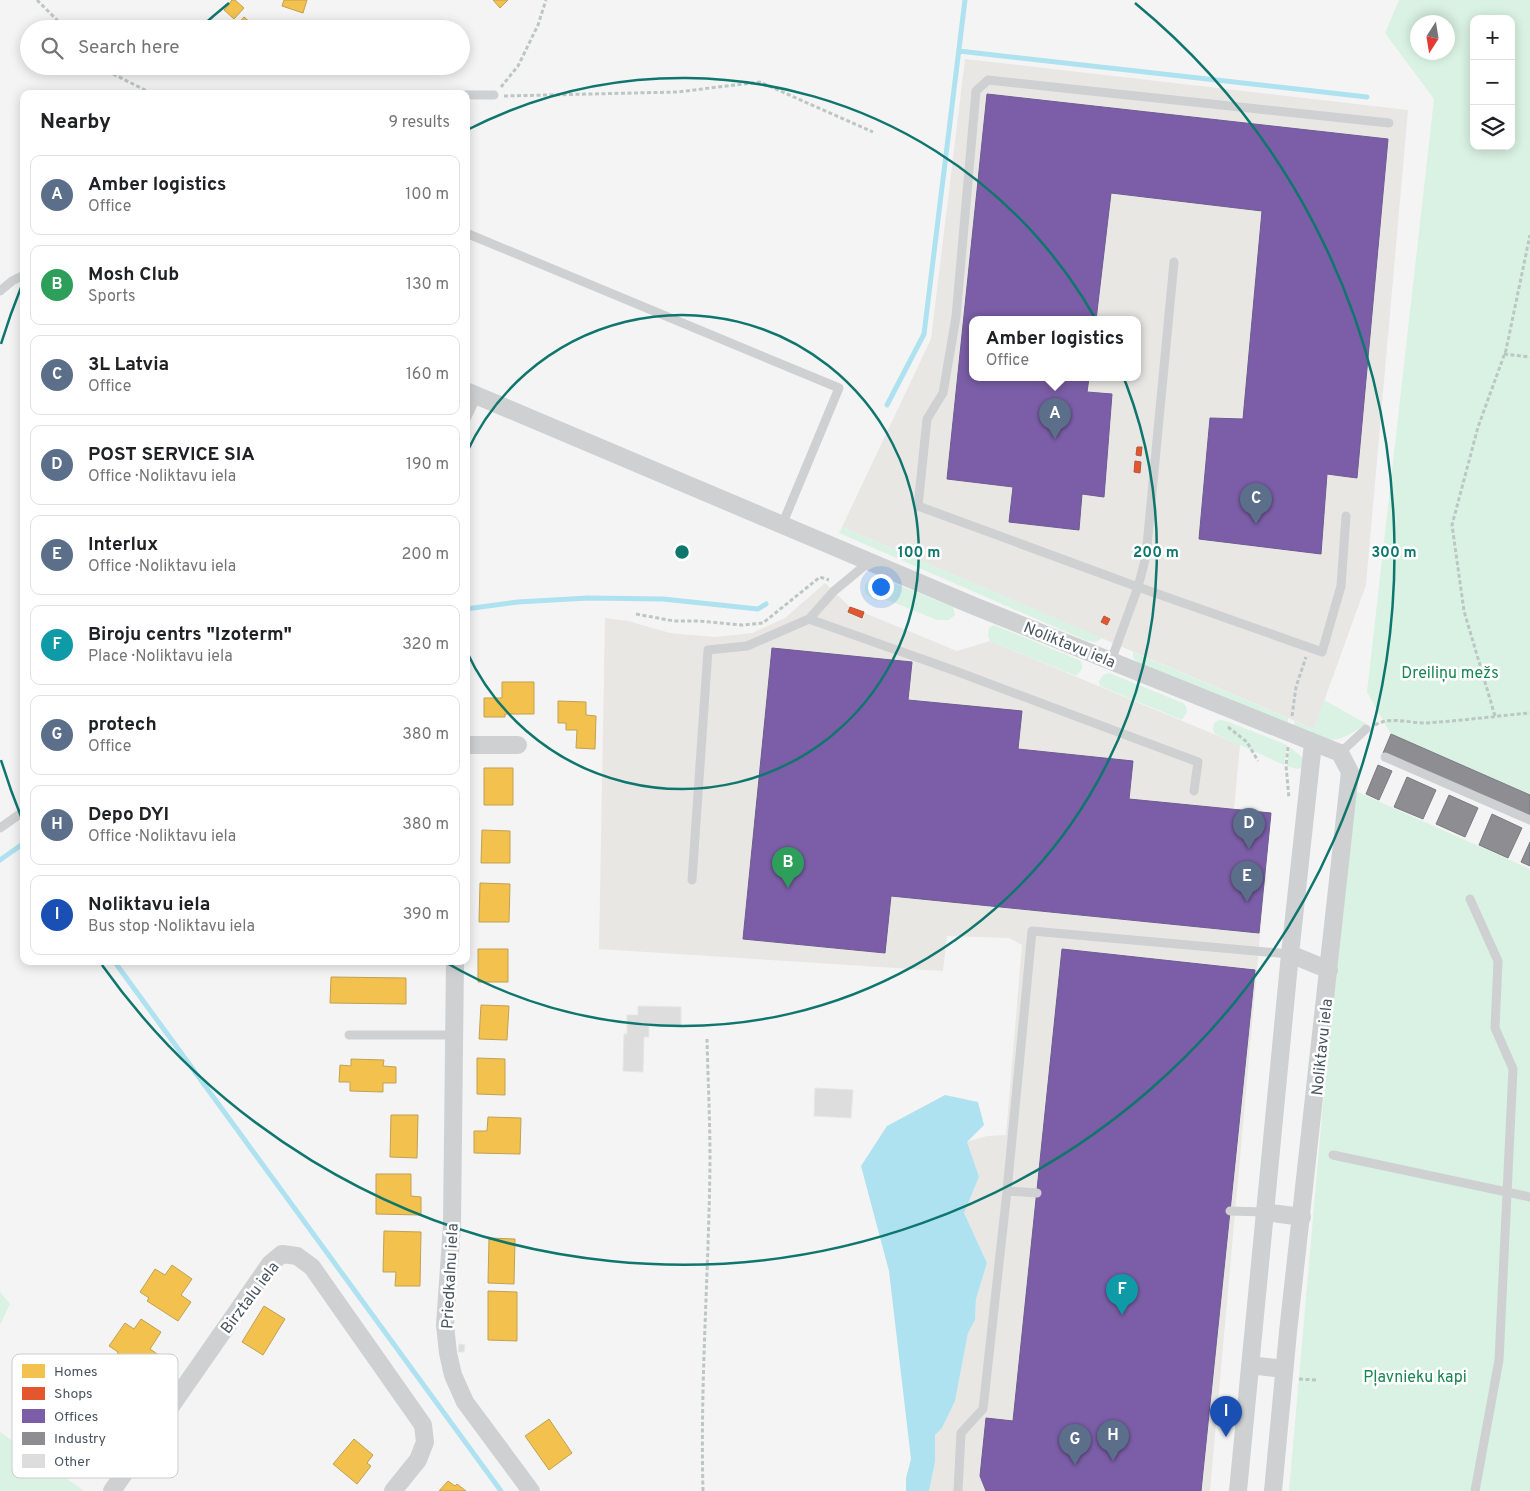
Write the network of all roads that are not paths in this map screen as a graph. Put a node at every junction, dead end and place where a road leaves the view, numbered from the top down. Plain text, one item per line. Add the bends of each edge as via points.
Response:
1 (470, 95) edge
2 (494, 95) road end
3 (1389, 123) dead end
4 (470, 235) edge
5 (1174, 262) dead end
6 (20, 277) edge
7 (0, 291) edge
8 (472, 393) edge
9 (1346, 516) dead end
10 (782, 525) junction
11 (869, 562) junction
12 (1138, 587) junction
13 (808, 619) junction
14 (1111, 660) junction
15 (1366, 729) road end
16 (1313, 743) junction
17 (470, 745) edge
18 (518, 745) dead end
19 (1340, 753) junction
20 (1385, 757) dead end
21 (1194, 791) dead end
22 (20, 815) edge
23 (1530, 820) edge
24 (0, 828) edge
25 (692, 880) dead end
26 (1470, 899) dead end
27 (1290, 954) junction
28 (455, 965) edge
29 (1329, 970) junction
30 (349, 1035) dead end
31 (454, 1035) junction
32 (1333, 1155) dead end
33 (1007, 1191) junction
34 (1506, 1192) junction
35 (1037, 1193) dead end
36 (1530, 1197) edge
37 (1230, 1211) dead end
38 (1264, 1212) junction
39 (1302, 1217) junction
40 (1250, 1365) junction
41 (1284, 1369) junction
42 (178, 1396) edge
43 (121, 1478) edge
44 (112, 1491) edge
45 (393, 1491) edge
46 (532, 1491) edge
47 (958, 1491) edge
48 (1238, 1491) edge
49 (1273, 1491) edge
50 (1476, 1491) edge

1 - 2 lane
3 - 12 lane via 988,80 976,91 956,317 943,393 928,419 918,506
4 - 10 lane via 839,388
5 - 12 lane via 1146,556
6 - 7 lane
8 - 10 street, Noliktavu iela
9 - 12 lane via 1341,586 1322,652
10 - 11 street, Noliktavu iela
11 - 13 lane
11 - 14 street, Noliktavu iela
12 - 14 lane
13 - 21 lane via 950,668 1198,762
13 - 25 lane via 747,646 708,650
14 - 16 street, Noliktavu iela
15 - 19 lane
16 - 19 street, Noliktavu iela
16 - 27 street
17 - 18 street
19 - 29 street, Noliktavu iela via 1350,772
20 - 23 lane
22 - 24 lane
26 - 34 lane via 1498,961 1495,1028 1513,1069
27 - 29 street
27 - 33 lane via 1032,931
27 - 38 street
28 - 31 street, Priedkalnu iela
29 - 39 street, Noliktavu iela
30 - 31 lane
31 - 46 street, Priedkalnu iela via 452,1225 446,1324 448,1352 453,1375 465,1402
32 - 34 lane
33 - 35 lane
33 - 47 lane via 983,1409 961,1433
34 - 36 lane
34 - 50 lane via 1499,1360
37 - 38 lane
38 - 39 street
38 - 40 street
39 - 41 street, Noliktavu iela
40 - 41 street
40 - 48 street
41 - 49 street, Noliktavu iela
42 - 45 street, Birztalu iela via 270,1264 282,1254 297,1256 312,1267 423,1425 425,1442 418,1460
43 - 44 street, Birztalu iela

